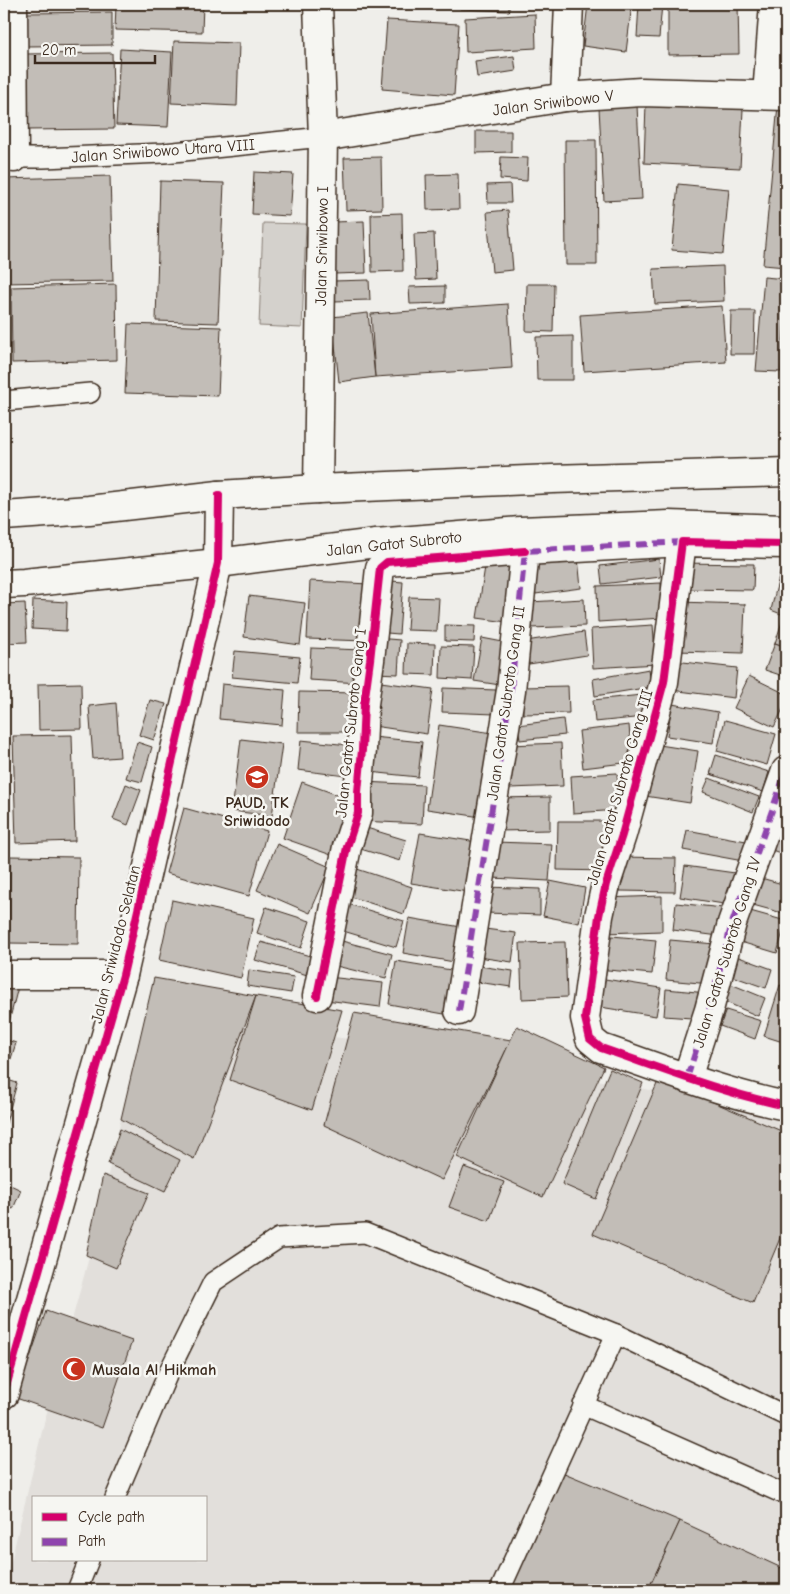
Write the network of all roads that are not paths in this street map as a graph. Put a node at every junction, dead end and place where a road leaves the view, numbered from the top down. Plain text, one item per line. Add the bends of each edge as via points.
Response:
1 (13, 4) edge
2 (318, 4) edge
3 (569, 4) edge
4 (774, 4) edge
5 (777, 95) edge
6 (565, 98) junction
7 (323, 137) junction
8 (9, 158) edge
9 (90, 393) dead end
10 (4, 402) edge
11 (786, 472) edge
12 (318, 489) junction
13 (219, 495) junction
14 (4, 516) edge
15 (786, 529) edge
16 (682, 542) junction
17 (786, 544) edge
18 (525, 550) junction
19 (218, 563) junction
20 (4, 584) edge
21 (786, 771) edge
22 (4, 975) edge
23 (123, 975) junction
24 (317, 996) dead end
25 (458, 1011) dead end
26 (687, 1078) junction
27 (786, 1106) edge
28 (616, 1334) junction
29 (4, 1394) edge
30 (584, 1405) junction
31 (786, 1416) edge
32 (786, 1495) edge
33 (116, 1496) edge
34 (88, 1562) edge
35 (77, 1590) edge
36 (500, 1590) edge

1 - 8 street
2 - 7 street, Jalan Sriwibowo I
3 - 6 street
4 - 5 street
5 - 6 street, Jalan Sriwibowo V via 641,92
6 - 7 street, Jalan Sriwibowo V
7 - 8 lane, Jalan Sriwibowo Utara VIII via 164,153
7 - 12 street, Jalan Sriwibowo I
9 - 10 lane
11 - 12 street
12 - 13 street
13 - 14 street
13 - 19 street, Jalan Sriwidodo Selatan
15 - 19 street, Jalan Gatot Subroto via 668,525 520,531 376,543
16 - 17 street
16 - 18 street
16 - 26 street, Jalan Gatot Subroto Gang III via 664,682 606,884 585,1018 590,1039 601,1048
18 - 24 street, Jalan Gatot Subroto Gang I via 387,562 380,568 364,704 358,813 347,847
18 - 25 street, Jalan Gatot Subroto Gang II via 511,690
19 - 20 street, Jalan Gatot Subroto
19 - 23 street, Jalan Sriwidodo Selatan
21 - 26 street, Jalan Gatot Subroto Gang IV via 732,923
22 - 23 street
23 - 29 street, Jalan Sriwidodo Selatan
26 - 27 street, Jalan Gatot Subroto Gang III
28 - 30 lane
28 - 31 lane
28 - 33 lane via 365,1233 279,1238 213,1282 168,1371
30 - 32 lane
30 - 36 lane
34 - 35 lane

